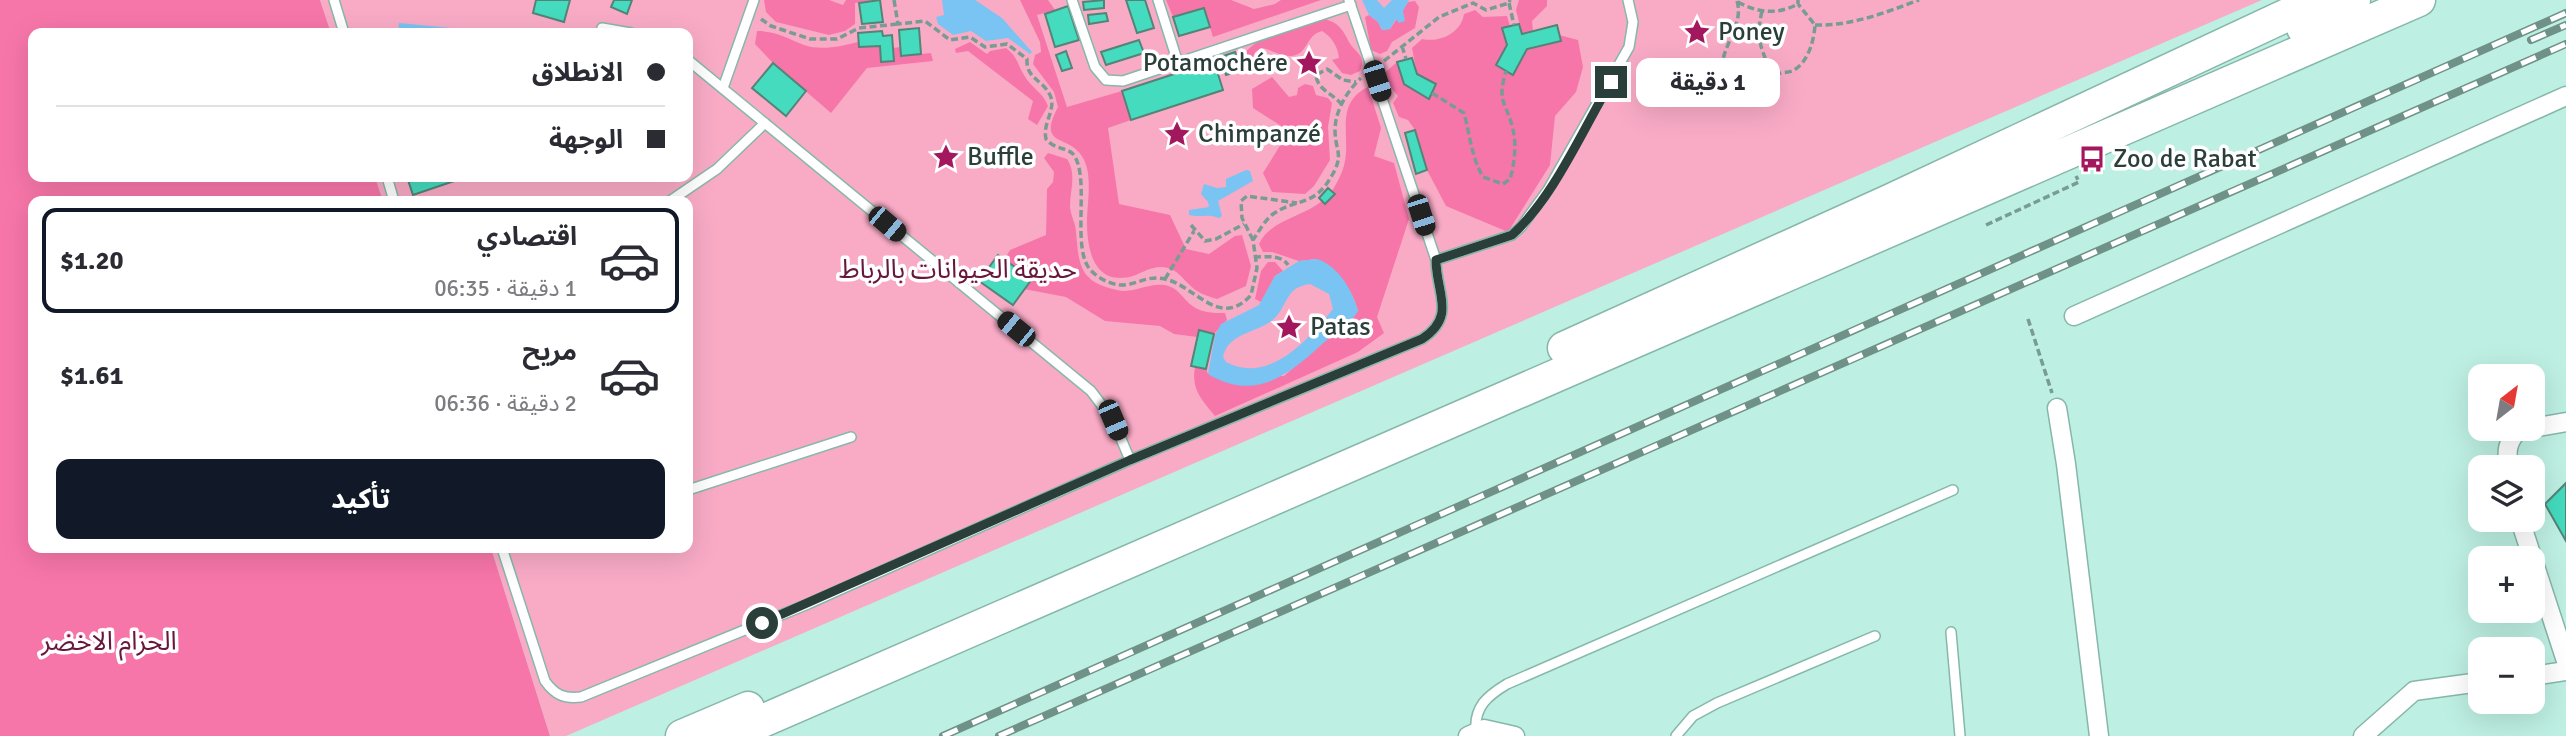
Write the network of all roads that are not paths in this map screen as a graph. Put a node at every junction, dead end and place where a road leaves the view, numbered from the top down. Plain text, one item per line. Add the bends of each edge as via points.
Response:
1 (334, 0) edge
2 (1072, 0) edge
3 (1158, 0) edge
4 (1628, 0) edge
5 (2319, 0) edge
6 (2354, 0) edge
7 (2418, 0) edge
8 (1350, 3) edge
9 (753, 4) edge
10 (342, 28) edge
11 (1178, 62) junction
12 (693, 64) edge
13 (2231, 80) junction
14 (723, 88) junction
15 (2566, 96) edge
16 (765, 123) junction
17 (678, 196) edge
18 (1436, 260) junction
19 (2074, 316) dead end
20 (2057, 408) road end
21 (2566, 422) edge
22 (2545, 426) edge
23 (851, 437) dead end
24 (1130, 460) junction
25 (693, 488) edge
26 (1953, 489) dead end
27 (2525, 532) edge
28 (504, 553) edge
29 (1951, 632) dead end
30 (1875, 636) dead end
31 (2566, 661) edge
32 (2566, 671) edge
33 (2545, 674) edge
34 (2468, 684) edge
35 (1472, 734) edge
36 (682, 736) edge
37 (728, 736) edge
38 (1515, 736) edge
39 (1676, 736) edge
40 (1960, 736) edge
41 (2099, 736) edge
42 (2363, 736) edge

1 - 10 lane
2 - 11 lane via 1095,67 1106,80 1123,81
3 - 11 lane
4 - 18 lane via 1633,36 1625,57 1531,216 1512,235
5 - 36 highway via 1277,478
6 - 13 highway via 2294,33
7 - 13 highway
8 - 11 lane
8 - 18 lane
9 - 14 lane
12 - 14 lane
13 - 37 highway
14 - 16 lane
15 - 19 street
16 - 17 lane via 718,169
16 - 24 lane via 1091,391 1113,420
18 - 24 lane via 1443,312 1437,326 1422,339
20 - 41 street
21 - 22 street
23 - 25 lane
24 - 28 lane via 808,604 580,697 561,696 545,681
26 - 35 lane via 1507,684 1479,707
27 - 31 street
29 - 40 lane
30 - 39 lane via 1717,703 1693,716
32 - 33 street
34 - 42 street via 2414,691
35 - 38 street via 1497,731

